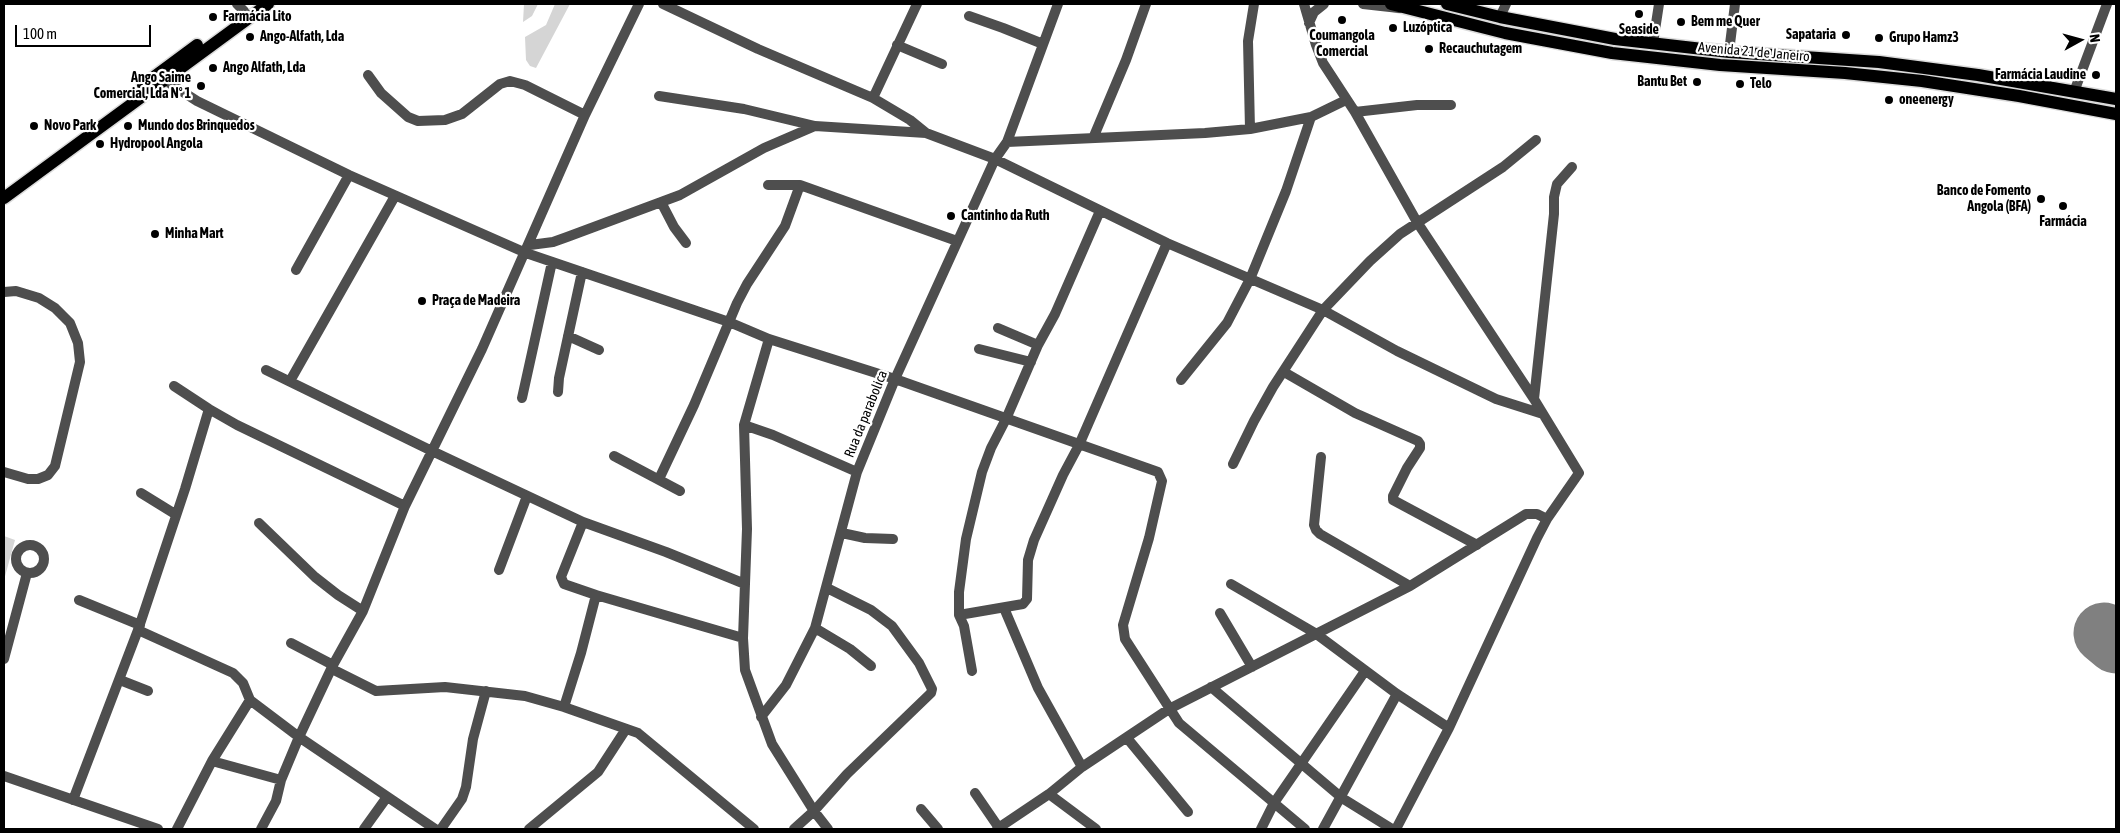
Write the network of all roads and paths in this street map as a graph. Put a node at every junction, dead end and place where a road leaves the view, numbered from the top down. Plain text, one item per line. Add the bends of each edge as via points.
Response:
1 (268, 4) edge
2 (639, 4) edge
3 (663, 4) edge
4 (917, 4) edge
5 (1058, 4) edge
6 (1146, 4) edge
7 (1254, 4) edge
8 (1304, 4) edge
9 (1324, 4) edge
10 (1363, 4) edge
11 (1391, 4) edge
12 (1447, 4) edge
13 (1506, 4) edge
14 (1658, 4) edge
15 (1735, 4) edge
16 (2107, 4) edge
17 (245, 6) edge
18 (1408, 9) junction
19 (969, 16) dead end
20 (1500, 17) junction
21 (1309, 24) junction
22 (1653, 43) junction
23 (1043, 44) junction
24 (897, 45) junction
25 (1729, 52) junction
26 (942, 64) dead end
27 (368, 75) dead end
28 (166, 79) junction
29 (2074, 92) junction
30 (660, 96) dead end
31 (873, 98) junction
32 (2116, 99) edge
33 (1346, 100) junction
34 (1451, 105) dead end
35 (1355, 112) junction
36 (2116, 114) edge
37 (586, 115) junction
38 (1311, 117) junction
39 (815, 126) junction
40 (1250, 129) junction
41 (926, 133) junction
42 (1094, 136) junction
43 (1536, 140) dead end
44 (1007, 142) junction
45 (995, 159) junction
46 (1572, 168) dead end
47 (349, 175) junction
48 (800, 184) junction
49 (768, 186) dead end
50 (4, 188) edge
51 (395, 196) junction
52 (4, 198) edge
53 (661, 202) junction
54 (1100, 211) junction
55 (1417, 222) junction
56 (958, 241) junction
57 (686, 243) dead end
58 (1167, 243) junction
59 (528, 249) junction
60 (552, 262) junction
61 (296, 270) dead end
62 (582, 272) junction
63 (1250, 279) junction
64 (4, 292) edge
65 (1323, 310) junction
66 (729, 322) junction
67 (998, 328) dead end
68 (568, 336) junction
69 (770, 339) junction
70 (1038, 345) junction
71 (979, 349) dead end
72 (599, 350) dead end
73 (1031, 362) junction
74 (266, 370) dead end
75 (1284, 372) junction
76 (895, 379) junction
77 (1181, 380) dead end
78 (290, 381) junction
79 (174, 386) dead end
80 (558, 392) dead end
81 (522, 398) dead end
82 (1534, 399) junction
83 (209, 410) junction
84 (1544, 414) junction
85 (1006, 419) junction
86 (744, 425) junction
87 (1079, 445) junction
88 (432, 451) junction
89 (614, 456) dead end
90 (1322, 457) dead end
91 (1233, 464) dead end
92 (4, 472) edge
93 (857, 472) junction
94 (659, 479) junction
95 (680, 491) dead end
96 (141, 493) dead end
97 (527, 496) junction
98 (405, 506) junction
99 (176, 514) junction
100 (1547, 519) junction
101 (259, 522) dead end
102 (582, 522) junction
103 (842, 533) junction
104 (894, 539) dead end
105 (1477, 546) junction
106 (498, 570) dead end
107 (27, 573) dead end
108 (745, 584) junction
109 (1231, 584) dead end
110 (1410, 586) junction
111 (828, 588) junction
112 (596, 595) junction
113 (79, 600) dead end
114 (1004, 608) junction
115 (363, 611) junction
116 (1220, 613) dead end
117 (959, 615) junction
118 (139, 627) junction
119 (815, 628) junction
120 (1315, 633) junction
121 (743, 638) junction
122 (290, 643) dead end
123 (4, 659) edge
124 (872, 666) dead end
125 (333, 667) junction
126 (1252, 667) junction
127 (972, 671) dead end
128 (1366, 671) junction
129 (120, 680) junction
130 (1211, 687) junction
131 (148, 691) dead end
132 (486, 691) junction
133 (1397, 694) junction
134 (250, 700) junction
135 (564, 707) junction
136 (1168, 710) junction
137 (762, 717) junction
138 (1449, 728) junction
139 (626, 729) junction
140 (299, 737) junction
141 (1127, 738) junction
142 (212, 761) junction
143 (1301, 765) junction
144 (1082, 767) junction
145 (4, 776) edge
146 (281, 780) junction
147 (975, 794) dead end
148 (1048, 794) junction
149 (387, 797) junction
150 (1342, 798) junction
151 (74, 800) junction
152 (1274, 803) junction
153 (921, 809) dead end
154 (814, 811) junction
155 (1188, 812) dead end
156 (158, 829) edge
157 (177, 829) edge
158 (261, 829) edge
159 (364, 829) edge
160 (435, 829) edge
161 (441, 829) edge
162 (529, 829) edge
163 (754, 829) edge
164 (794, 829) edge
165 (828, 829) edge
166 (938, 829) edge
167 (998, 829) edge
168 (1096, 829) edge
169 (1261, 829) edge
170 (1305, 829) edge
171 (1323, 829) edge
172 (1392, 829) edge
173 (1396, 829) edge

1 - 28 main road
2 - 37 street
3 - 31 street
4 - 24 street
5 - 23 street, Rua da parabolica
6 - 42 street
7 - 40 street via 1248,41
8 - 21 street
9 - 21 street via 1314,12
10 - 18 street
11 - 18 main road, Avenida 21 de Janeiro
12 - 20 main road, Avenida 21 de Janeiro
13 - 20 street
14 - 22 street
15 - 25 street
16 - 29 street
17 - 50 main road
18 - 36 main road, Avenida 21 de Janeiro via 1505,33 1612,53 1922,81
19 - 23 street
20 - 22 main road, Avenida 21 de Janeiro
21 - 33 street via 1323,63
22 - 25 main road, Avenida 21 de Janeiro
23 - 44 street, Rua da parabolica
24 - 26 street
24 - 31 street
25 - 29 main road, Avenida 21 de Janeiro via 1879,62
27 - 37 street via 381,93 408,117 418,121 445,120 462,114 500,84 510,81
28 - 47 street via 197,101
28 - 52 main road
29 - 32 main road, Avenida 21 de Janeiro
30 - 39 street
31 - 41 street
33 - 35 street
33 - 38 street
34 - 35 street
35 - 55 street
37 - 59 street
38 - 40 street
38 - 63 street via 1286,191
39 - 41 street
39 - 53 street via 764,148 680,195
40 - 42 street
41 - 45 street
42 - 44 street
43 - 55 street via 1503,167
44 - 45 street, Rua da parabolica
45 - 54 street
45 - 56 street, Rua da parabolica
46 - 82 street via 1557,184 1554,197
47 - 51 street
47 - 61 street
48 - 49 street
48 - 56 street
48 - 66 street via 785,226 747,284
51 - 59 street
51 - 78 street
53 - 57 street
53 - 59 street
54 - 58 street
54 - 70 street
55 - 65 street via 1370,261
55 - 82 street
56 - 76 street, Rua da parabolica
58 - 63 street
58 - 87 street
59 - 60 street
59 - 88 street
60 - 62 street
60 - 81 street
62 - 66 street
62 - 68 street
63 - 65 street
63 - 77 street via 1227,323
64 - 92 street via 16,291 39,298 55,308 70,323 78,343 80,362 55,466 48,475 38,479
65 - 75 street
65 - 84 street via 1488,395
66 - 69 street
66 - 94 street
67 - 70 street
68 - 72 street
68 - 80 street
69 - 76 street
69 - 86 street
70 - 73 street
71 - 73 street
73 - 85 street
74 - 78 street
75 - 91 street
75 - 105 street via 1355,413 1418,441 1420,448 1392,496 1393,500
76 - 85 street
76 - 93 street, Rua da parabolica
78 - 88 street
79 - 83 street
82 - 84 street
83 - 98 street
83 - 99 street
84 - 100 street via 1579,472
85 - 87 street
85 - 117 street via 982,472 971,516 961,570
86 - 93 street
86 - 108 street
87 - 114 street via 1034,540 1028,560 1027,599 1023,604
87 - 136 street via 1158,472 1161,477 1149,538 1122,625 1125,640
88 - 97 street
88 - 98 street
89 - 94 street
90 - 110 street via 1316,530
93 - 103 street, Rua da parabolica
94 - 95 street
96 - 99 street
97 - 102 street
97 - 106 street
98 - 115 street
99 - 118 street
100 - 105 street via 1537,514 1526,514
100 - 138 street
101 - 115 street via 315,577
102 - 108 street
102 - 112 street via 561,577 564,584
103 - 104 street
103 - 111 street, Rua da parabolica
105 - 110 street
107 - 123 street
108 - 121 street
109 - 120 street
110 - 120 street
111 - 119 street, Rua da parabolica
111 - 154 street via 871,610 892,626 919,663 932,689
112 - 121 street
112 - 135 street
113 - 118 street
114 - 117 street
114 - 144 street via 1038,688
115 - 125 street
116 - 126 street
117 - 127 street
118 - 129 street
118 - 134 street via 228,670 243,683
119 - 124 street
119 - 137 street, Rua da parabolica via 786,685
120 - 126 street
120 - 128 street
121 - 137 street via 745,670
122 - 125 street
125 - 132 street via 376,691 444,687
125 - 140 street
126 - 130 street
128 - 133 street
128 - 143 street
129 - 131 street
129 - 151 street
130 - 136 street
130 - 143 street
132 - 135 street via 525,696
132 - 161 street via 473,739 466,787 462,799
133 - 138 street
133 - 150 street
134 - 140 street
134 - 142 street
135 - 139 street
136 - 141 street
136 - 152 street via 1191,734
137 - 154 street via 772,744
138 - 173 street
139 - 162 street via 598,772
139 - 163 street via 649,741
140 - 146 street
140 - 149 street
141 - 144 street
141 - 155 street
142 - 146 street
142 - 157 street
143 - 150 street
143 - 152 street
144 - 148 street
145 - 151 street
146 - 158 street via 276,801
147 - 167 street
148 - 167 street
148 - 168 street
149 - 159 street
149 - 160 street
150 - 171 street
150 - 172 street
151 - 156 street
152 - 169 street
152 - 170 street
153 - 166 street
154 - 164 street
154 - 165 street

